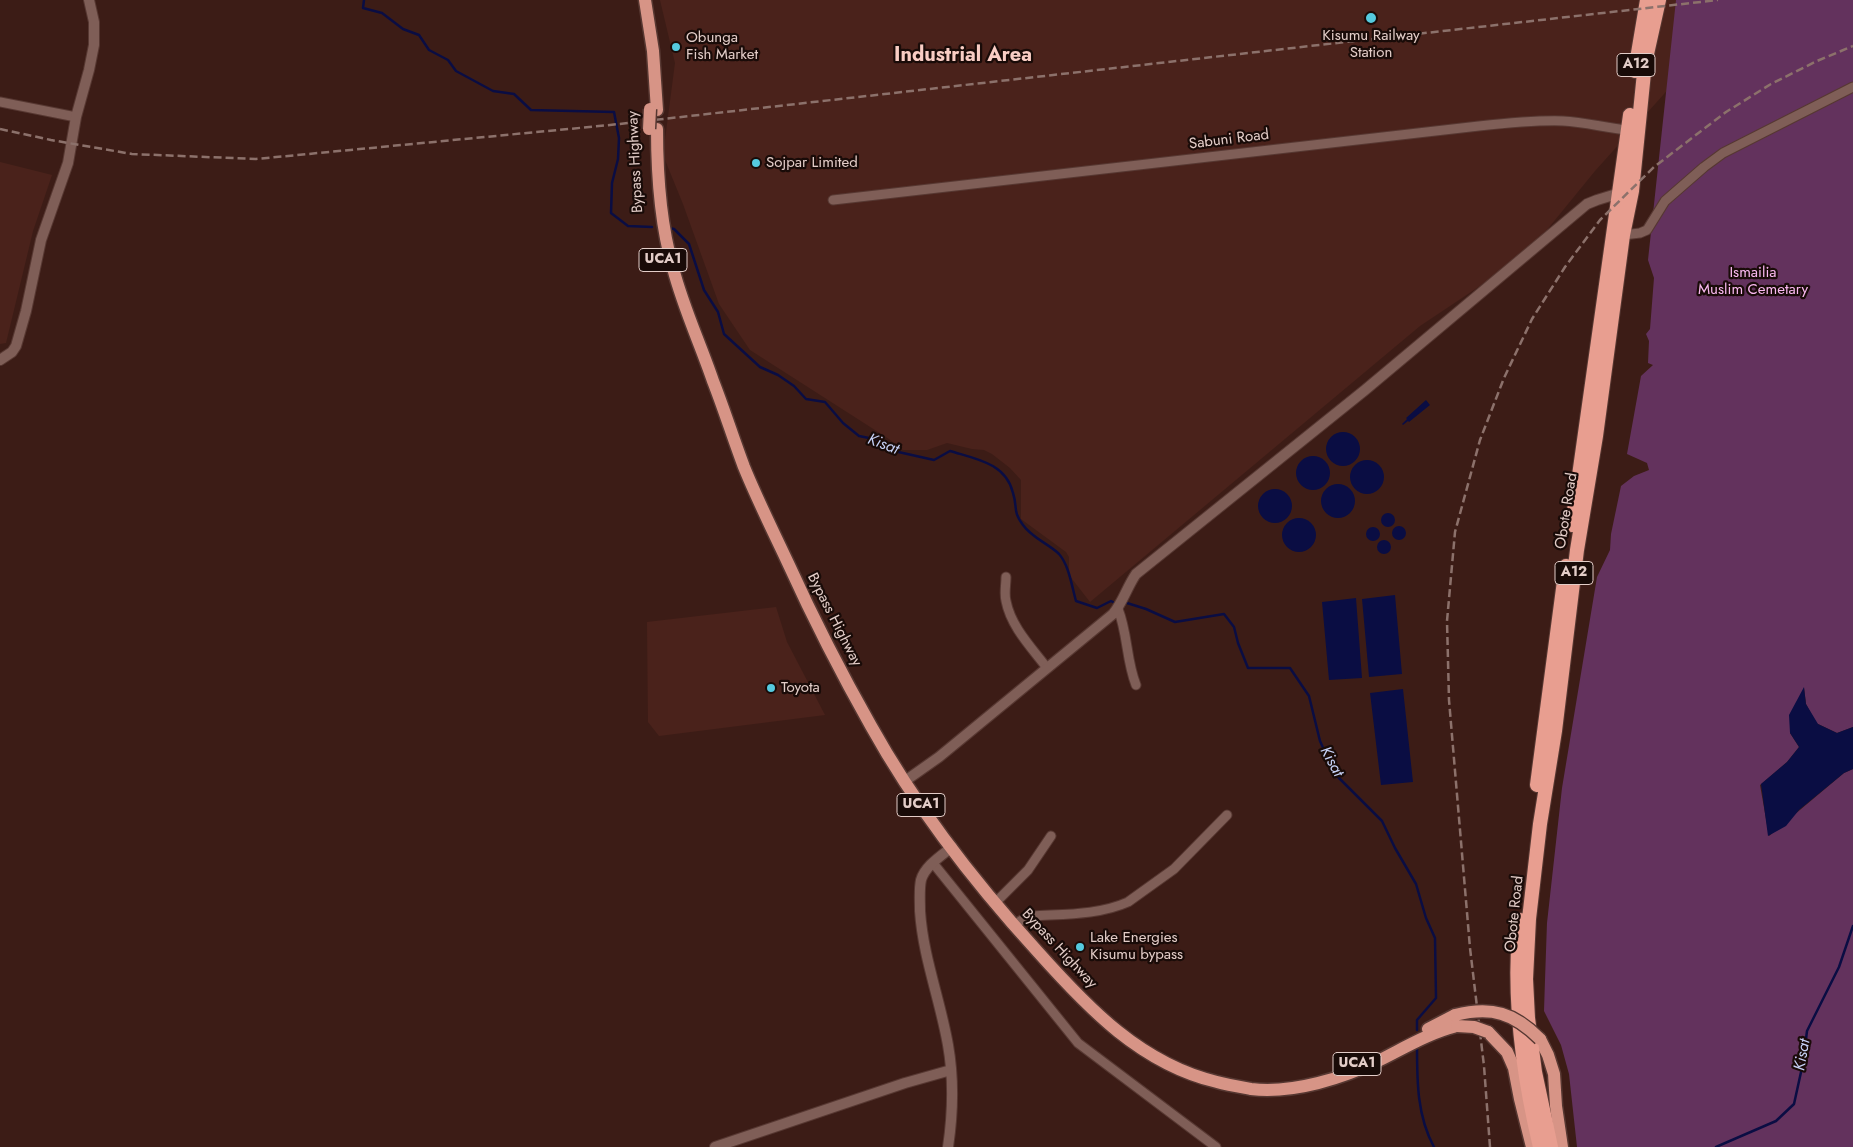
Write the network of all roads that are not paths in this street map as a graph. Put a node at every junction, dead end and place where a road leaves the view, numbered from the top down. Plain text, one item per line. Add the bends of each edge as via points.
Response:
1 (89, 0) edge
2 (636, 0) edge
3 (645, 0) edge
4 (1648, 0) edge
5 (1659, 0) edge
6 (1641, 62) junction
7 (1853, 87) edge
8 (0, 102) edge
9 (654, 109) junction
10 (76, 117) junction
11 (1628, 130) junction
12 (1626, 192) junction
13 (833, 200) dead end
14 (1623, 235) junction
15 (2, 358) edge
16 (1006, 578) dead end
17 (1118, 608) junction
18 (1047, 668) junction
19 (1136, 685) dead end
20 (905, 781) junction
21 (1227, 815) dead end
22 (1051, 836) dead end
23 (952, 847) junction
24 (933, 863) junction
25 (995, 903) junction
26 (1014, 925) junction
27 (951, 1070) junction
28 (1251, 1085) junction
29 (715, 1147) edge
30 (948, 1147) edge
31 (1216, 1147) edge
32 (1532, 1147) edge
33 (1540, 1147) edge
34 (1551, 1147) edge
35 (1562, 1147) edge

1 - 10 street via 94,22 94,45
2 - 9 main road, Bypass Highway / UCA1
3 - 9 main road, Bypass Highway / UCA1 via 653,51
4 - 6 highway, A12
5 - 6 highway, Obote Road / A12
6 - 11 highway, A12
6 - 12 highway, Obote Road / A12
7 - 14 street via 1723,153 1666,201 1646,230
8 - 10 street
9 - 20 main road, Bypass Highway / UCA1, bridge via 652,192 659,245 694,354 815,623 871,727
10 - 15 street via 68,163 41,240 16,346
11 - 12 highway, Obote Road / A12
11 - 13 street, Sabuni Road via 1563,121 1533,121
12 - 14 highway, Obote Road / A12
12 - 17 street via 1587,204 1366,390 1136,574
12 - 33 highway, Obote Road / A12 via 1553,658 1516,955 1516,992 1524,1070
14 - 34 highway, Obote Road / A12 via 1577,550 1529,920 1527,1010 1535,1072
16 - 18 street via 1006,602 1012,617
17 - 18 street
17 - 19 street via 1128,663
18 - 20 street
20 - 23 main road, Bypass Highway / UCA1
21 - 26 street via 1174,869 1128,902 1085,913 1032,916
22 - 25 street via 1028,870
23 - 24 street
23 - 25 main road, Bypass Highway / UCA1
24 - 27 street via 921,881 921,930
24 - 31 street via 1078,1043
25 - 26 main road, Bypass Highway / UCA1
26 - 28 main road, Bypass Highway / UCA1 via 1077,993 1135,1046 1180,1071 1227,1084
27 - 29 street
27 - 30 street via 952,1119
28 - 32 main road, UCA1, bridge via 1282,1088 1325,1081 1352,1073 1441,1030 1457,1026 1474,1027 1488,1032 1506,1052 1514,1068
28 - 35 main road, UCA1, bridge via 1337,1071 1455,1016 1468,1012 1497,1012 1513,1017 1529,1028 1544,1047 1554,1074

